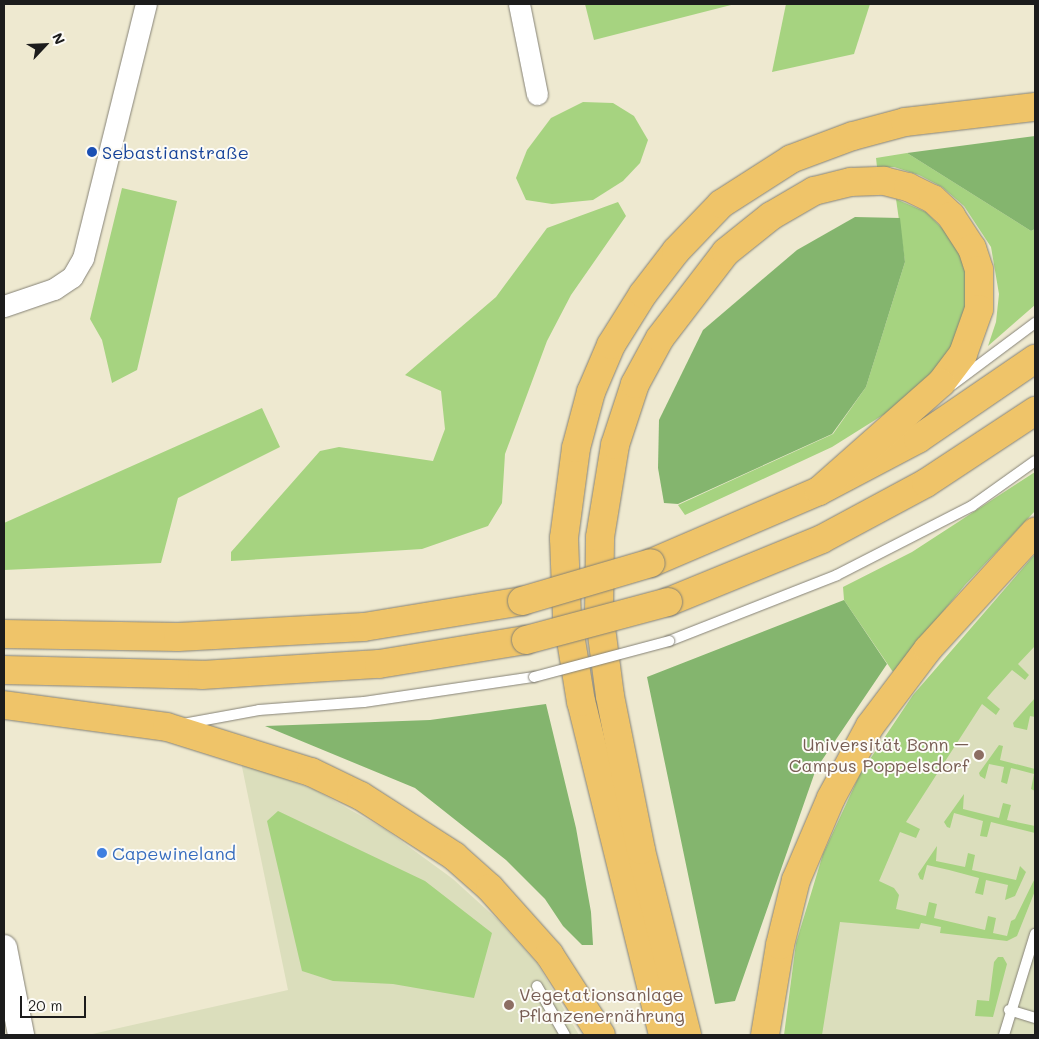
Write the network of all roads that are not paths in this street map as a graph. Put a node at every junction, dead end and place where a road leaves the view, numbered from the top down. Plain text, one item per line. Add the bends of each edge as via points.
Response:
1 (146, 4) edge
2 (519, 4) edge
3 (537, 94) dead end
4 (1035, 107) edge
5 (4, 306) edge
6 (1035, 323) edge
7 (1035, 359) edge
8 (913, 410) junction
9 (1035, 411) edge
10 (1035, 461) edge
11 (819, 491) junction
12 (1035, 532) edge
13 (4, 634) edge
14 (4, 670) edge
15 (4, 705) edge
16 (167, 727) junction
17 (1035, 934) edge
18 (4, 948) edge
19 (538, 986) dead end
20 (1009, 1010) junction
21 (1035, 1018) edge
22 (21, 1035) edge
23 (565, 1035) edge
24 (601, 1035) edge
25 (663, 1035) edge
26 (686, 1035) edge
27 (765, 1035) edge
28 (1004, 1035) edge

1 - 5 street via 83,258 72,277 54,289
2 - 3 street
4 - 25 highway via 905,122 853,136 791,159 721,204 676,251 643,294 611,345 591,392 576,448 564,538 568,616 581,702
6 - 8 lane via 988,360
7 - 11 highway via 918,440
8 - 11 highway
8 - 26 highway via 941,383 962,354 979,309 979,270 972,248 933,199 908,187 884,181 850,182 814,191 771,216 726,252 660,338 635,384 615,445 600,536 599,613 610,696 641,850
9 - 14 highway, bridge via 926,483 822,539 668,602 526,640 379,664 202,675
10 - 16 lane, bridge via 972,506 836,575 669,640 534,677 364,702 259,710
11 - 13 highway, bridge via 651,563 522,601 364,627 178,637
12 - 27 highway via 928,649 870,726 831,798 796,880 780,945
15 - 16 highway
16 - 24 highway via 311,772 362,796 454,856 523,922 573,988
17 - 20 lane
18 - 22 street
19 - 23 lane
20 - 21 lane
20 - 28 lane

